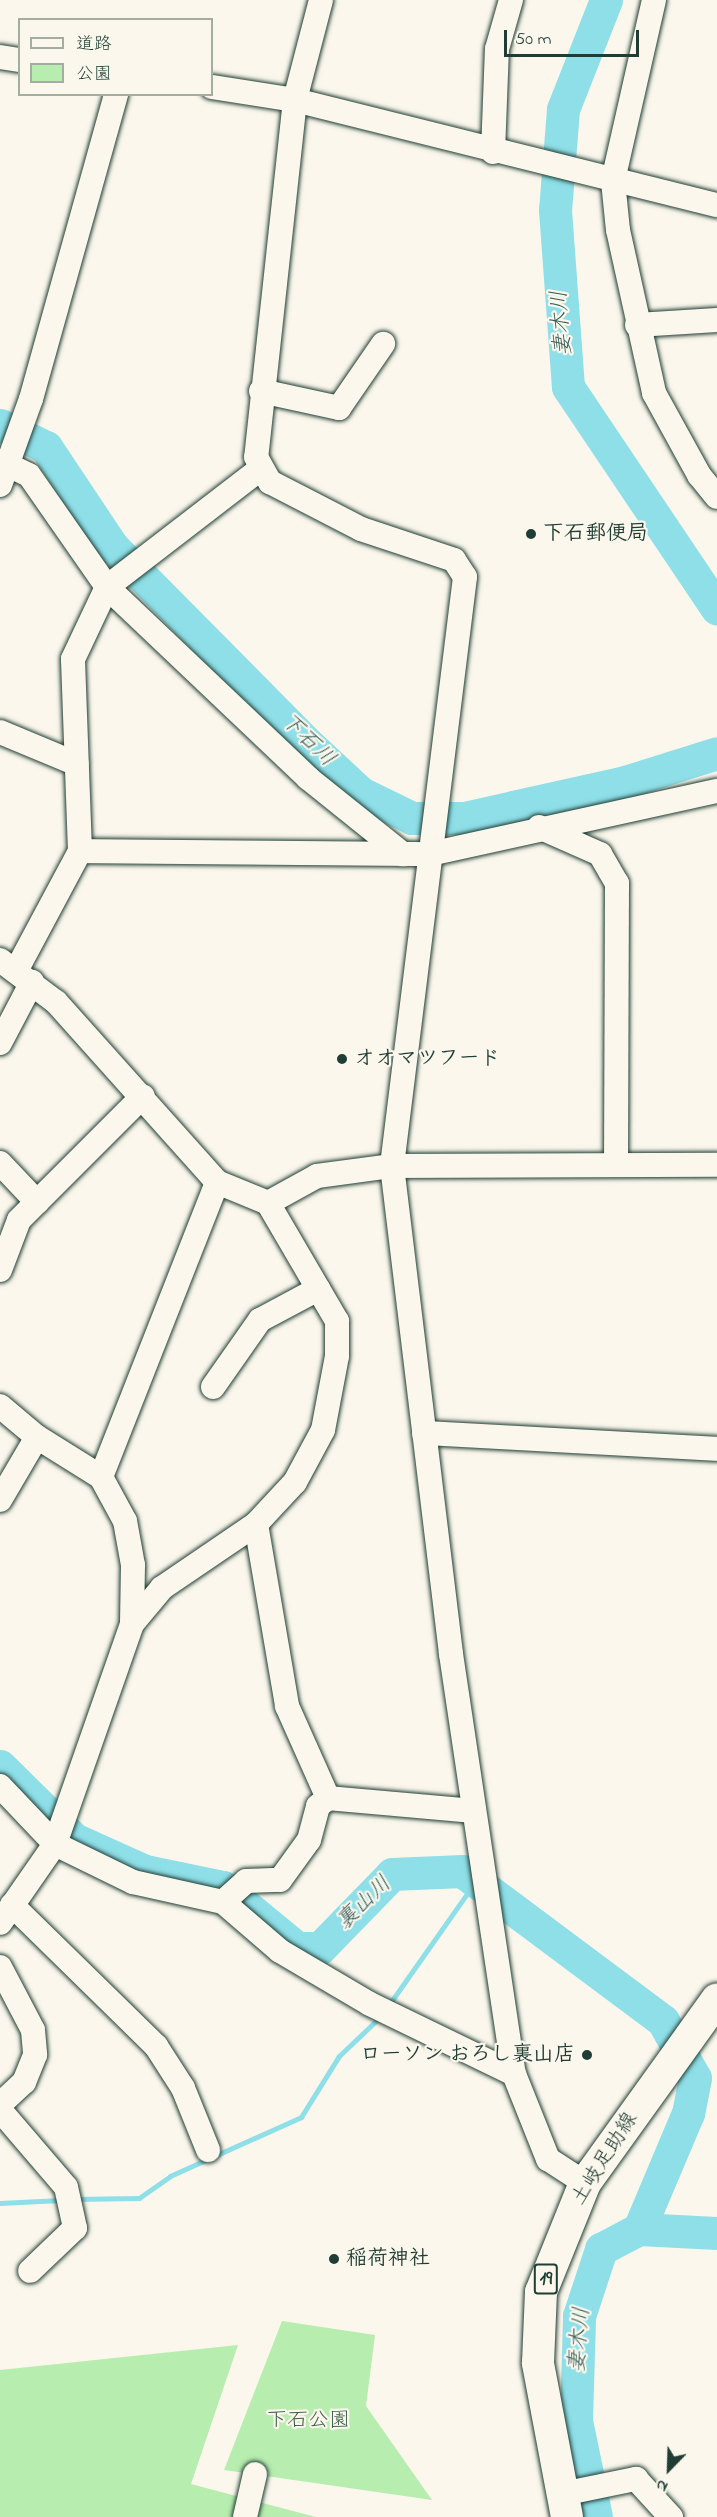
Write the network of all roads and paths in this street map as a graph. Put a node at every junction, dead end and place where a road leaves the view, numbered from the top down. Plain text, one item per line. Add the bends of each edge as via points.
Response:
1 (321, 0) edge
2 (654, 0) edge
3 (506, 2) edge
4 (0, 57) edge
5 (18, 60) edge
6 (213, 87) edge
7 (115, 96) edge
8 (295, 99) junction
9 (493, 152) junction
10 (614, 181) junction
11 (717, 205) edge
12 (717, 320) edge
13 (636, 325) junction
14 (383, 344) dead end
15 (261, 391) junction
16 (3, 470) edge
17 (259, 470) junction
18 (717, 497) edge
19 (107, 587) junction
20 (0, 732) edge
21 (77, 764) junction
22 (717, 791) edge
23 (539, 827) junction
24 (80, 851) junction
25 (403, 854) junction
26 (430, 854) junction
27 (17, 970) edge
28 (0, 1043) edge
29 (143, 1095) junction
30 (0, 1163) edge
31 (717, 1165) edge
32 (392, 1166) junction
33 (616, 1166) junction
34 (217, 1182) junction
35 (37, 1202) junction
36 (268, 1203) junction
37 (0, 1270) edge
38 (318, 1288) junction
39 (213, 1388) dead end
40 (0, 1406) edge
41 (424, 1433) junction
42 (37, 1437) junction
43 (717, 1449) edge
44 (101, 1477) junction
45 (0, 1500) edge
46 (256, 1524) junction
47 (132, 1624) junction
48 (0, 1786) edge
49 (328, 1798) junction
50 (473, 1811) junction
51 (55, 1844) junction
52 (223, 1902) junction
53 (6, 1914) edge
54 (0, 1967) edge
55 (717, 1999) edge
56 (514, 2074) junction
57 (0, 2104) edge
58 (0, 2110) edge
59 (207, 2150) dead end
60 (585, 2184) junction
61 (30, 2271) dead end
62 (255, 2474) dead end
63 (570, 2501) edge
64 (245, 2517) edge
65 (671, 2517) edge

1 - 8 street
2 - 10 street
3 - 9 street via 497,49
4 - 5 street
6 - 8 street
7 - 16 street via 31,399
8 - 9 street
8 - 15 street
9 - 10 street
10 - 11 street
10 - 13 street
12 - 13 street
13 - 18 street via 654,393
14 - 15 street via 339,408
15 - 17 street via 255,433
16 - 19 street via 29,475
17 - 19 street
17 - 26 street via 270,482 361,529 454,560 465,577
19 - 21 street via 73,659
19 - 25 street via 308,778
20 - 21 street
21 - 24 street
22 - 23 street
23 - 26 street
23 - 33 street via 600,854 617,883
24 - 25 street
24 - 27 street
25 - 26 street
26 - 32 street
27 - 28 street
27 - 29 street
29 - 34 street
29 - 35 street
30 - 35 street
31 - 33 street
32 - 33 street
32 - 36 street via 317,1176
32 - 41 street
34 - 36 street
34 - 44 street
35 - 37 street via 19,1220
36 - 38 street
38 - 39 street via 260,1320
38 - 46 street via 337,1321 337,1356 323,1430 295,1482
40 - 42 street
41 - 43 street
41 - 50 street
42 - 44 street
42 - 45 street
44 - 47 street via 124,1521 133,1565
46 - 47 street via 162,1588
46 - 49 street via 287,1706
47 - 51 street
48 - 51 street
49 - 50 street
49 - 52 street via 318,1806 309,1840 280,1880 246,1881
50 - 56 street
51 - 52 street via 134,1882
51 - 53 street
52 - 56 street via 280,1951 370,2004
53 - 59 street via 156,2046 183,2088
54 - 57 street via 33,2030 35,2055 24,2082
55 - 60 main road, 土岐足助線 / 19
56 - 60 street via 548,2159
58 - 61 street via 66,2187 75,2228
60 - 63 main road, 土岐足助線 / 19 via 542,2292 538,2362
62 - 64 street
63 - 65 street via 636,2479

